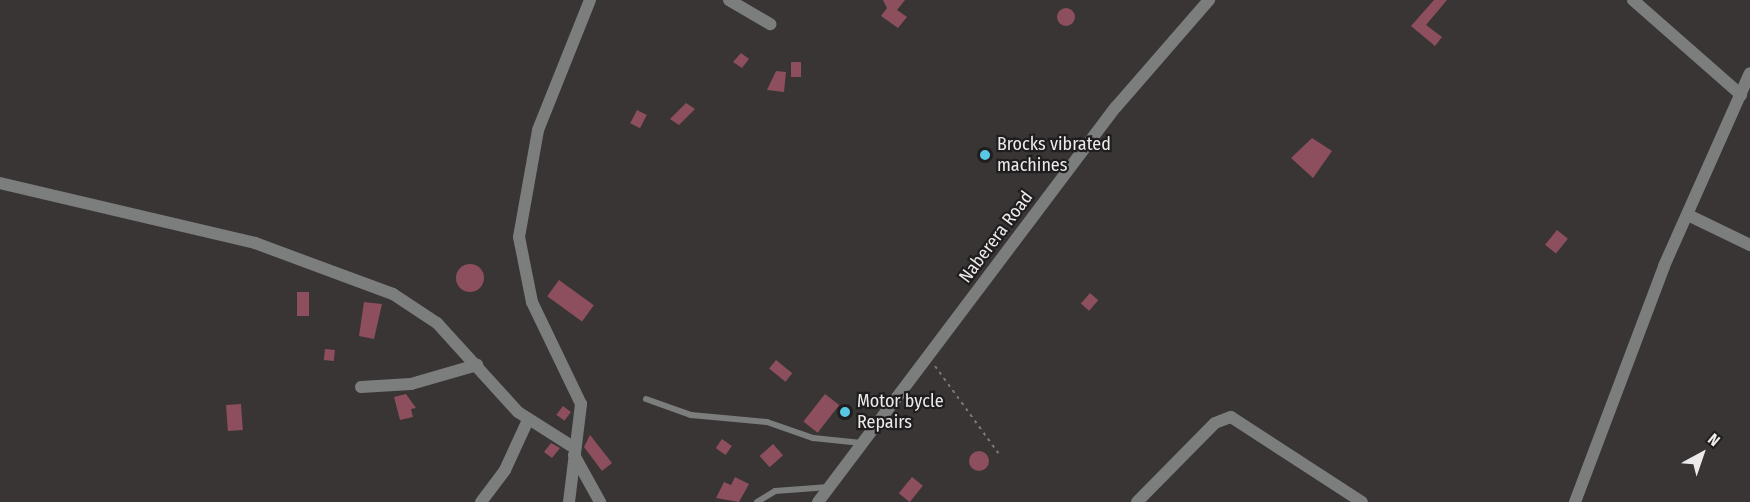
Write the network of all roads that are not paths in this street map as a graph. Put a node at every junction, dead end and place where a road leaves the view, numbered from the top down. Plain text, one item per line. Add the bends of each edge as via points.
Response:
1 (590, 0) edge
2 (729, 0) edge
3 (1209, 0) edge
4 (1633, 0) edge
5 (770, 24) dead end
6 (1750, 73) edge
7 (1741, 95) junction
8 (0, 183) edge
9 (1688, 215) junction
10 (1750, 245) edge
11 (477, 365) junction
12 (362, 387) dead end
13 (646, 399) dead end
14 (528, 420) junction
15 (863, 443) junction
16 (573, 451) junction
17 (830, 486) junction
18 (481, 502) edge
19 (569, 502) edge
20 (600, 502) edge
21 (757, 502) edge
22 (818, 502) edge
23 (1137, 502) edge
24 (1362, 502) edge
25 (1575, 502) edge

1 - 16 street via 538,130 519,237 532,302 579,398 581,417
2 - 5 street
3 - 15 street, Naberera Road via 1116,107
4 - 7 street
6 - 7 street
7 - 9 street
8 - 11 street via 255,243 322,265 421,310
9 - 10 street
9 - 25 street
11 - 12 street via 411,384
11 - 14 street
13 - 15 lane via 691,415 767,422 813,438
14 - 16 street
14 - 18 street via 505,470
15 - 17 street, Naberera Road
16 - 19 street
16 - 20 street
17 - 21 lane via 775,491
17 - 22 street, Naberera Road
23 - 24 street via 1215,423 1230,417

